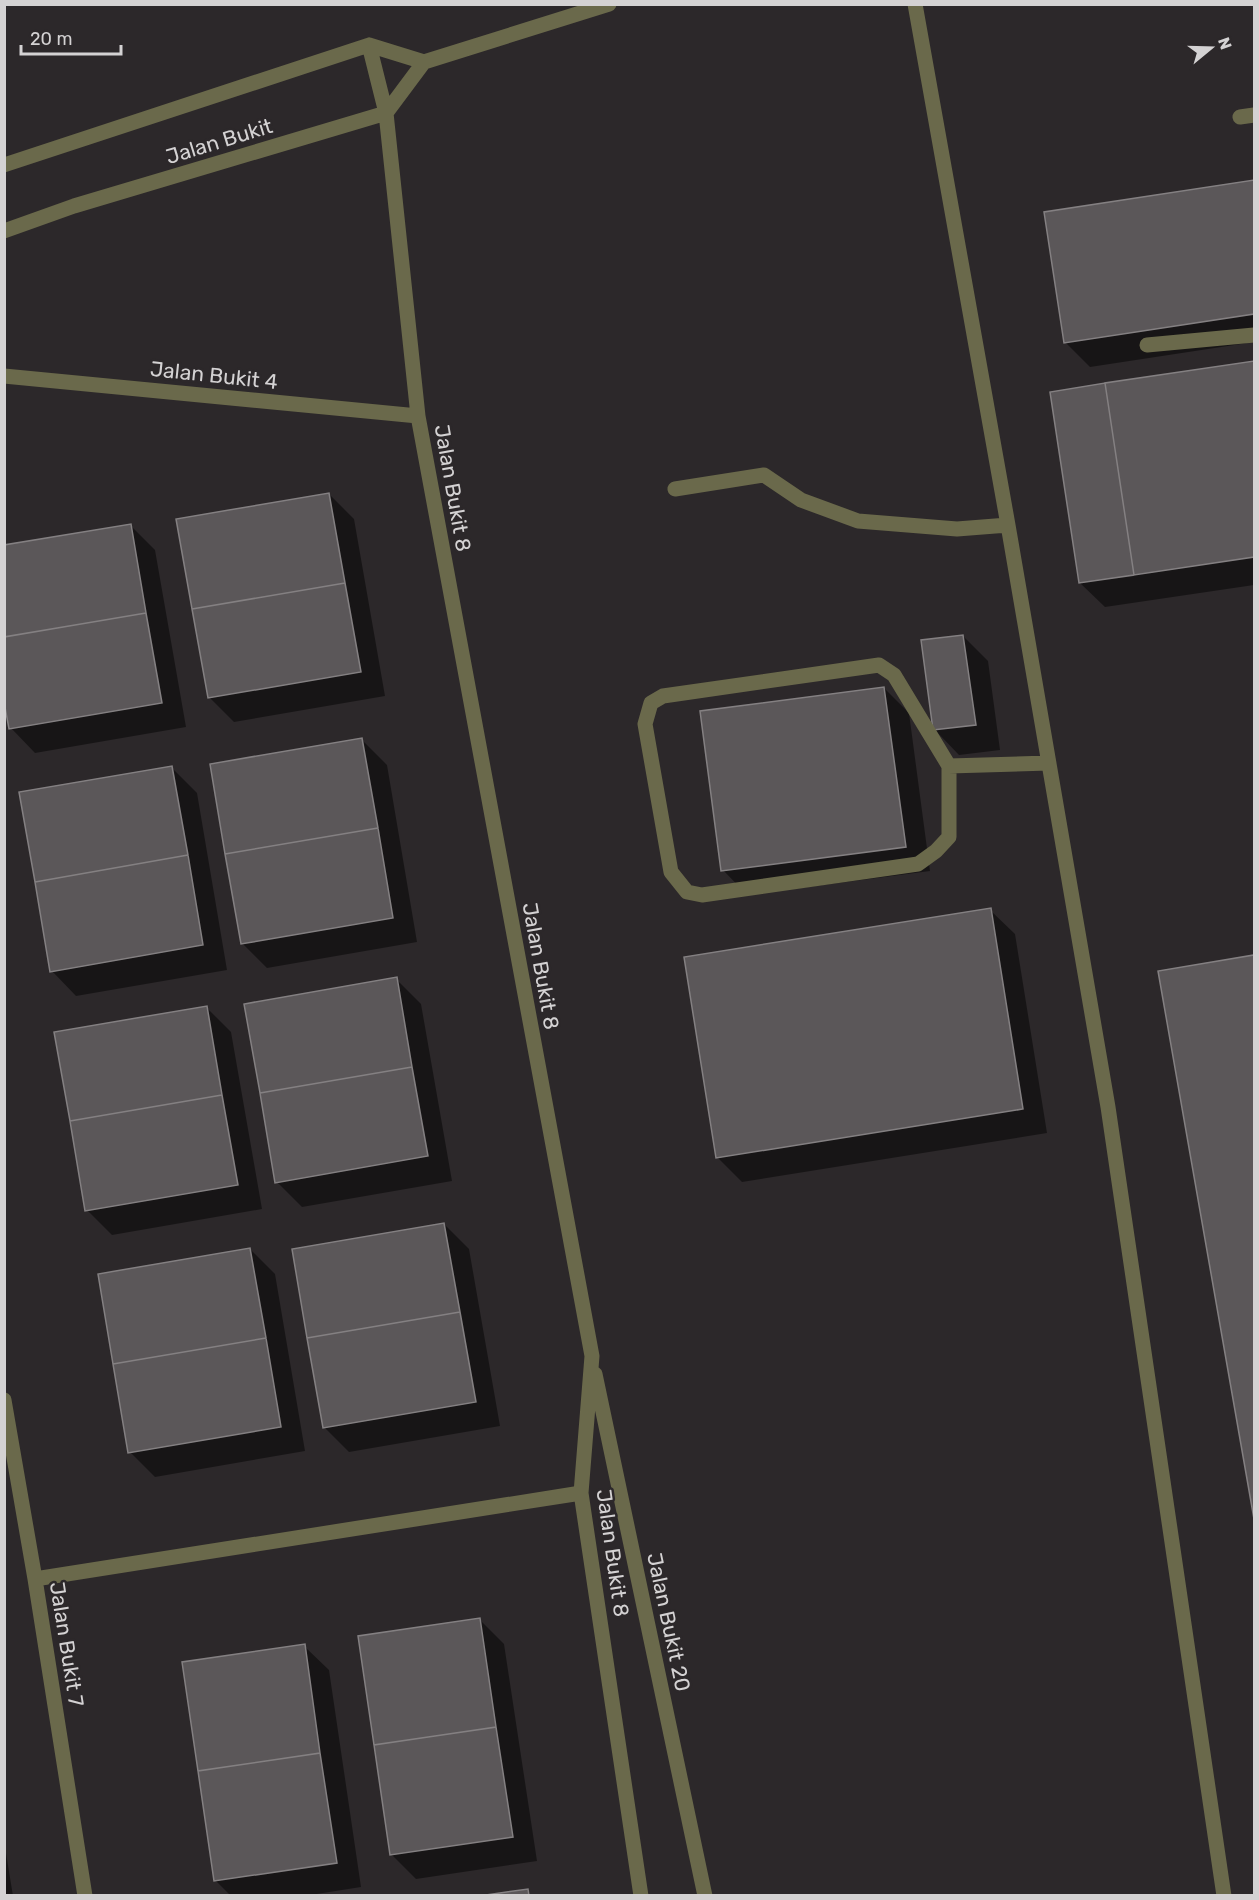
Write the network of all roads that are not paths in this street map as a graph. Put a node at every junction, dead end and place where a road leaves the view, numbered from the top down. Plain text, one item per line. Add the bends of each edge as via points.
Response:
1 (609, 4) edge
2 (915, 4) edge
3 (369, 45) junction
4 (424, 62) junction
5 (386, 114) junction
6 (4, 165) edge
7 (4, 231) edge
8 (1254, 335) edge
9 (1148, 345) dead end
10 (4, 376) edge
11 (418, 416) junction
12 (675, 489) dead end
13 (1008, 525) junction
14 (1049, 763) junction
15 (950, 766) junction
16 (592, 1356) junction
17 (4, 1400) edge
18 (581, 1493) junction
19 (35, 1579) junction
20 (85, 1896) edge
21 (641, 1896) edge
22 (705, 1896) edge
23 (1224, 1896) edge

1 - 4 street
2 - 13 street
3 - 4 street
3 - 5 street, Jalan Bukit 8
3 - 6 street, Jalan Bukit
4 - 5 street
5 - 7 street, Jalan Bukit via 74,206
5 - 11 street, Jalan Bukit 8
8 - 9 street
10 - 11 street, Jalan Bukit 4
11 - 16 street, Jalan Bukit 8
12 - 13 street via 764,475 801,500 858,521 957,530
13 - 14 street
14 - 15 street
14 - 23 street via 1108,1107
15 - 15 street via 949,837 918,864 702,895 687,892 671,872 645,724 651,704 663,696 879,665 894,675
16 - 18 street, Jalan Bukit 8
16 - 22 street, Jalan Bukit 20
17 - 19 street, Jalan Bukit 7
18 - 19 street
18 - 21 street, Jalan Bukit 8
19 - 20 street, Jalan Bukit 7

